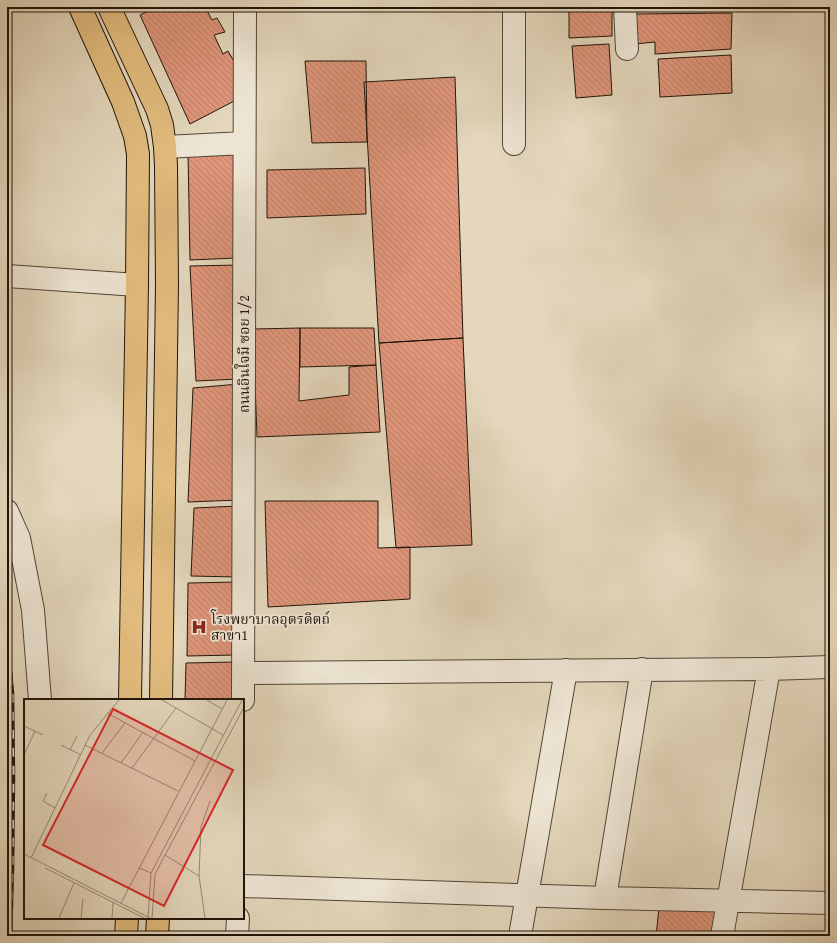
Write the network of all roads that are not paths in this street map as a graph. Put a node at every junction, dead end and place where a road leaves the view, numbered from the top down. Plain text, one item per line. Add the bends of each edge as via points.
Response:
1 (80, 7) edge
2 (109, 7) edge
3 (245, 7) edge
4 (514, 7) edge
5 (625, 7) edge
6 (627, 49) dead end
7 (244, 143) junction
8 (514, 144) dead end
9 (165, 147) junction
10 (7, 276) edge
11 (138, 285) junction
12 (7, 511) edge
13 (830, 667) edge
14 (642, 669) junction
15 (769, 669) junction
16 (566, 670) junction
17 (244, 673) junction
18 (40, 699) edge
19 (130, 699) edge
20 (161, 699) edge
21 (243, 699) edge
22 (244, 886) edge
23 (527, 895) junction
24 (605, 898) junction
25 (728, 901) junction
26 (830, 903) edge
27 (126, 919) edge
28 (158, 919) edge
29 (238, 919) edge
30 (126, 936) edge
31 (157, 936) edge
32 (237, 936) edge
33 (520, 936) edge
34 (722, 936) edge

1 - 11 main road via 123,102 135,136 139,172
2 - 9 main road via 157,109
3 - 7 street, ถนนอินใจมี ซอย 1/2
4 - 8 street
5 - 6 street
7 - 9 street
7 - 17 street, ถนนอินใจมี ซอย 1/2
9 - 20 main road via 167,285
10 - 11 street
11 - 19 main road
12 - 18 street via 19,538 33,610
13 - 15 street
14 - 15 street
14 - 16 street
14 - 24 street
15 - 25 street
16 - 17 street
16 - 23 street
17 - 21 street, ถนนอินใจมี ซอย 1/2
22 - 23 street
23 - 24 street
23 - 33 street
24 - 25 street
25 - 26 street
25 - 34 street
27 - 30 main road
28 - 31 main road
29 - 32 street

